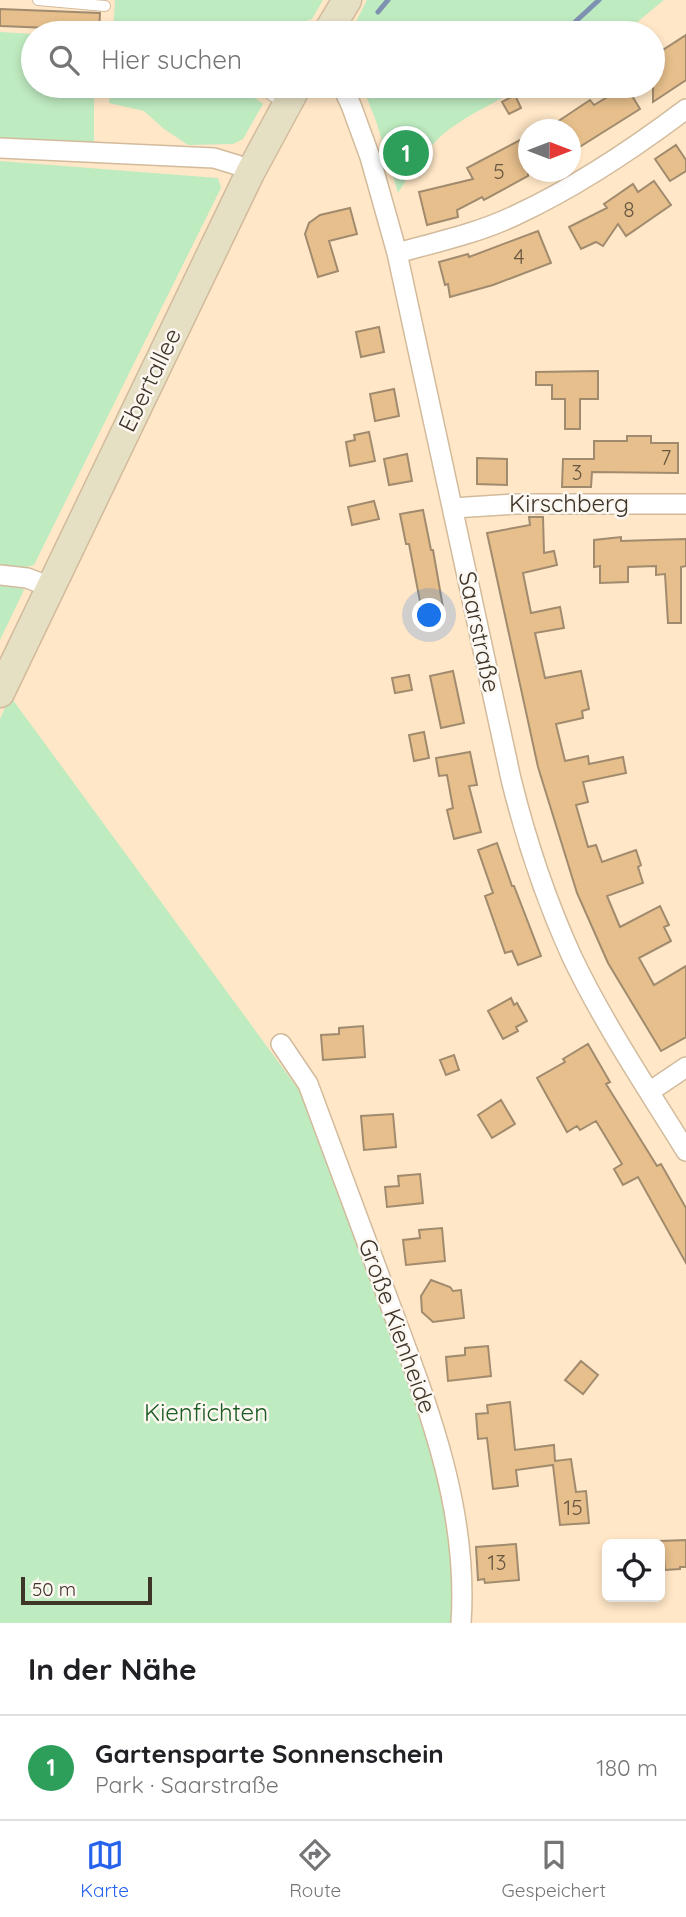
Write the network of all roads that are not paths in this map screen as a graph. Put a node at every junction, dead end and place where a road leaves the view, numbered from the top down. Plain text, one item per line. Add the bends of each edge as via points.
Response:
1 (38, 0) edge
2 (347, 0) edge
3 (105, 6) dead end
4 (334, 21) edge
5 (281, 98) edge
6 (348, 98) edge
7 (686, 109) edge
8 (0, 148) edge
9 (250, 173) junction
10 (397, 253) junction
11 (686, 504) edge
12 (453, 508) junction
13 (0, 575) edge
14 (51, 587) junction
15 (0, 693) edge
16 (281, 1044) dead end
17 (686, 1067) edge
18 (649, 1092) junction
19 (686, 1151) edge
20 (461, 1623) edge

1 - 3 lane
2 - 4 street
5 - 9 street, Ebertallee
6 - 10 street, Saarstraße
7 - 10 street via 638,145 515,215
8 - 9 street via 214,158
9 - 14 street, Ebertallee
10 - 12 street, Saarstraße
11 - 12 street, Kirschberg
12 - 18 street, Saarstraße via 526,837 573,958
13 - 14 street
14 - 15 street, Ebertallee
16 - 20 street, Große Kienheide via 308,1084 445,1461 458,1527
17 - 18 street
18 - 19 street, Saarstraße

